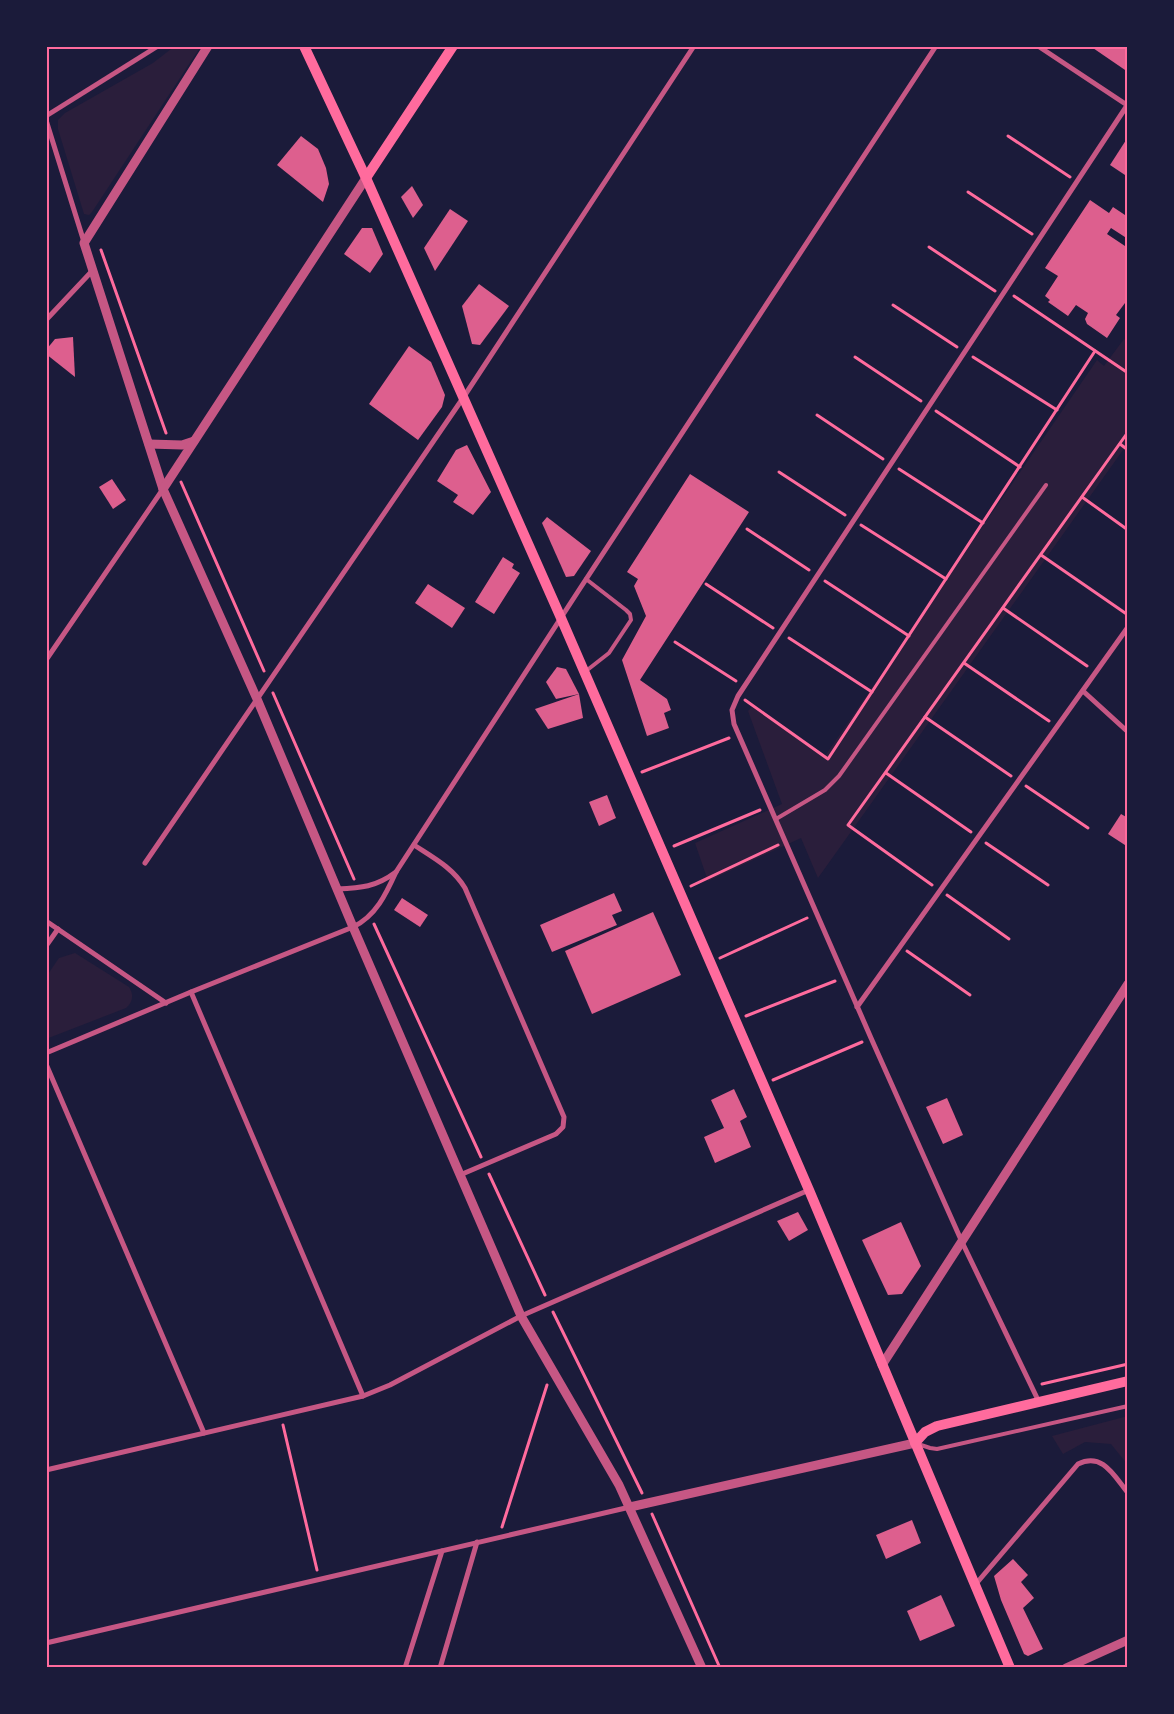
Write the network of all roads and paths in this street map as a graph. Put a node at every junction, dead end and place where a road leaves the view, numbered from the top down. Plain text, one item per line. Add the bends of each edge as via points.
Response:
1 (158, 46) edge
2 (208, 46) edge
3 (304, 46) edge
4 (453, 46) edge
5 (694, 46) edge
6 (936, 46) edge
7 (1038, 46) edge
8 (1127, 104) edge
9 (46, 116) edge
10 (46, 120) edge
11 (1008, 136) dead end
12 (366, 178) junction
13 (1077, 181) junction
14 (968, 192) dead end
15 (93, 228) junction
16 (1039, 239) junction
17 (84, 243) junction
18 (929, 247) dead end
19 (93, 270) junction
20 (1005, 290) junction
21 (1001, 296) junction
22 (46, 320) edge
23 (1095, 351) junction
24 (1128, 373) edge
25 (463, 398) junction
26 (1128, 432) edge
27 (194, 441) junction
28 (150, 444) junction
29 (1120, 444) junction
30 (170, 445) junction
31 (1128, 450) edge
32 (176, 469) junction
33 (1046, 484) dead end
34 (163, 489) junction
35 (1082, 497) junction
36 (747, 529) dead end
37 (1128, 530) edge
38 (1040, 555) junction
39 (817, 576) junction
40 (586, 579) junction
41 (1003, 608) junction
42 (1128, 615) edge
43 (560, 618) junction
44 (1128, 627) edge
45 (909, 636) junction
46 (675, 642) dead end
47 (46, 660) edge
48 (964, 663) junction
49 (1096, 672) junction
50 (584, 673) junction
51 (269, 683) junction
52 (745, 686) junction
53 (1083, 691) junction
54 (738, 696) junction
55 (257, 699) junction
56 (925, 717) junction
57 (1058, 727) junction
58 (1128, 732) edge
59 (738, 734) junction
60 (886, 773) junction
61 (630, 777) junction
62 (1019, 781) junction
63 (770, 806) junction
64 (776, 819) junction
65 (1088, 828) dead end
66 (979, 837) junction
67 (786, 842) junction
68 (414, 845) junction
69 (662, 851) junction
70 (145, 863) dead end
71 (396, 872) junction
72 (1048, 885) dead end
73 (358, 888) junction
74 (337, 889) junction
75 (679, 891) junction
76 (941, 891) junction
77 (817, 914) junction
78 (370, 916) junction
79 (46, 921) edge
80 (353, 927) junction
81 (58, 929) junction
82 (1009, 939) dead end
83 (46, 946) edge
84 (901, 946) junction
85 (710, 962) junction
86 (844, 978) junction
87 (1128, 984) edge
88 (191, 992) junction
89 (970, 995) dead end
90 (166, 1003) junction
91 (857, 1007) junction
92 (736, 1020) junction
93 (871, 1038) junction
94 (46, 1053) edge
95 (46, 1064) edge
96 (763, 1084) junction
97 (485, 1165) junction
98 (460, 1175) junction
99 (809, 1190) junction
100 (962, 1242) junction
101 (549, 1303) junction
102 (521, 1316) junction
103 (1128, 1364) edge
104 (882, 1365) junction
105 (551, 1370) junction
106 (1128, 1381) edge
107 (1032, 1387) junction
108 (364, 1396) junction
109 (1039, 1402) junction
110 (1128, 1406) edge
111 (281, 1415) junction
112 (204, 1433) junction
113 (915, 1443) junction
114 (46, 1470) edge
115 (1128, 1493) edge
116 (647, 1503) junction
117 (630, 1507) junction
118 (499, 1537) junction
119 (477, 1542) junction
120 (442, 1551) junction
121 (319, 1579) junction
122 (974, 1585) junction
123 (1128, 1640) edge
124 (46, 1643) edge
125 (405, 1668) edge
126 (440, 1668) edge
127 (702, 1668) edge
128 (720, 1668) edge
129 (1010, 1668) edge
130 (1066, 1668) edge

1 - 9 street
2 - 15 street
3 - 12 main road
4 - 12 main road
5 - 25 street
6 - 40 street
7 - 8 street
8 - 13 street
10 - 17 street
11 - 13 path
12 - 25 main road
12 - 27 street
13 - 16 street
14 - 16 path
15 - 17 street
15 - 30 path
16 - 20 street
17 - 19 street
18 - 21 path
19 - 22 street
19 - 28 street
20 - 21 street
20 - 23 path
21 - 39 street
23 - 24 path
23 - 45 path
25 - 43 main road
25 - 51 street
26 - 29 path
27 - 30 street
27 - 32 street
28 - 30 street
28 - 34 street
29 - 31 path
29 - 35 path
32 - 34 street
32 - 51 path
33 - 64 lane via 839,776 825,790
34 - 47 street
34 - 55 street
35 - 37 path
35 - 38 path
36 - 39 path
38 - 41 path
38 - 42 path
39 - 45 path
39 - 52 street
40 - 43 street
40 - 50 lane via 626,610 631,620 609,653
41 - 48 path
41 - 49 path
43 - 50 main road
43 - 68 street
44 - 49 street
45 - 54 path via 828,759
46 - 52 path
48 - 56 path
48 - 57 path
49 - 53 street
50 - 61 main road
51 - 55 street
51 - 73 path
52 - 54 street
53 - 57 street
53 - 58 street
54 - 59 street via 732,710
55 - 70 street
55 - 74 street
56 - 60 path
56 - 62 path
57 - 62 street
59 - 61 path
59 - 63 street
60 - 66 path
60 - 76 path via 848,825
61 - 69 main road
62 - 65 path
62 - 66 street
63 - 64 street
63 - 69 path
64 - 67 street
66 - 72 path
66 - 76 street
67 - 75 path
67 - 77 street
68 - 71 street
68 - 97 street via 458,876 465,888 564,1117 564,1127 556,1134
69 - 75 main road
71 - 73 street via 384,881
71 - 78 street
73 - 74 street
74 - 80 street
75 - 85 main road
76 - 82 path
76 - 84 street
77 - 85 path
77 - 86 street
78 - 80 street
78 - 97 path
79 - 81 street
80 - 88 street
80 - 98 street
81 - 83 street
81 - 90 street
84 - 89 path
84 - 91 street
85 - 92 main road
86 - 91 street
86 - 92 path
87 - 100 street
88 - 90 street
88 - 108 street
90 - 94 street
91 - 93 street
92 - 96 main road
93 - 96 path
93 - 100 street
95 - 112 street
96 - 99 main road
97 - 98 street
97 - 101 path
98 - 102 street
99 - 101 street
99 - 104 main road
100 - 104 street
100 - 107 street
101 - 102 street
101 - 116 path
102 - 105 street
102 - 108 street
103 - 107 path
104 - 113 main road
105 - 117 street
105 - 118 path
106 - 109 main road
107 - 109 street
108 - 111 street
109 - 113 main road via 937,1426 925,1432
110 - 113 lane via 937,1448
111 - 112 street
111 - 121 path
112 - 114 street
113 - 116 street
113 - 122 main road
115 - 122 street via 1102,1463 1084,1461 1074,1468
116 - 117 street
116 - 128 path
117 - 118 street
117 - 127 street
118 - 119 street
119 - 120 street
119 - 126 street
120 - 121 street
120 - 125 street
121 - 124 street
122 - 129 main road
123 - 130 street

